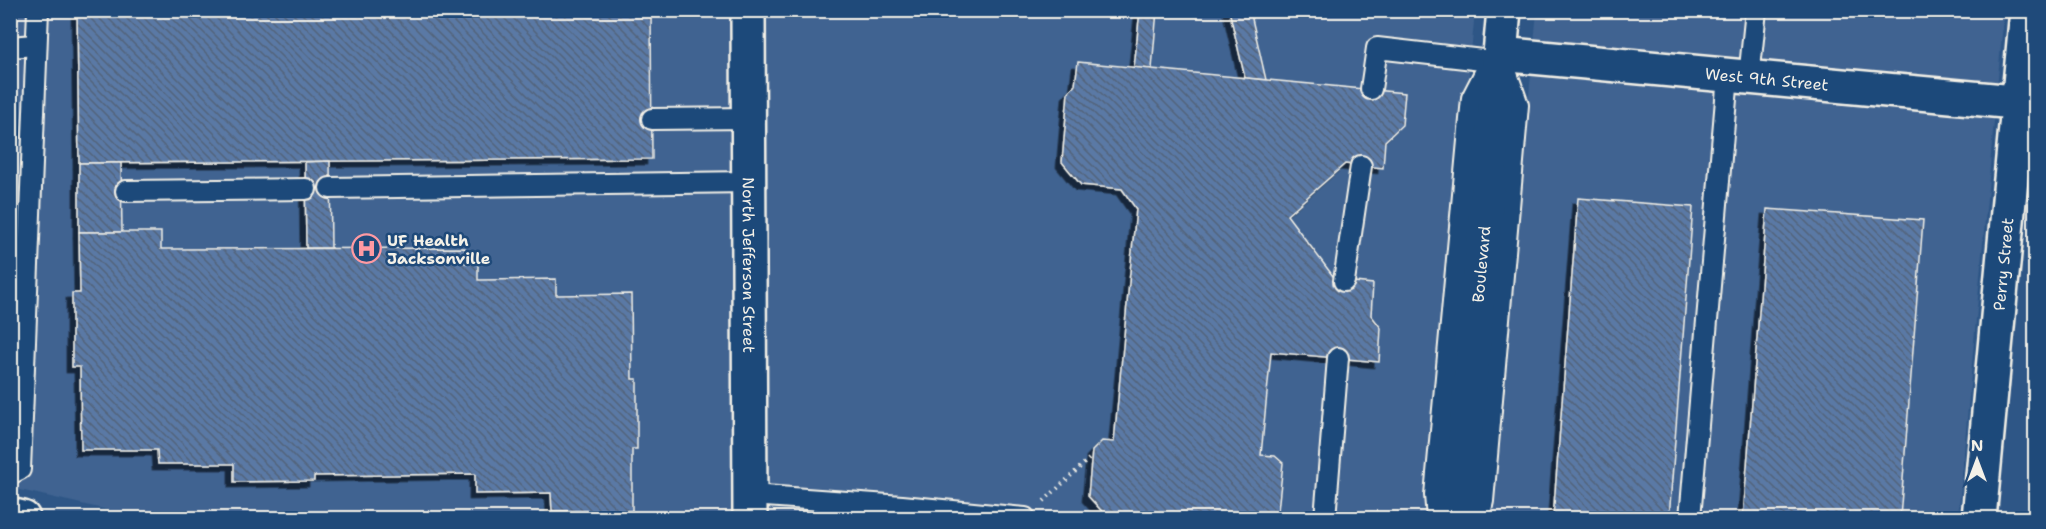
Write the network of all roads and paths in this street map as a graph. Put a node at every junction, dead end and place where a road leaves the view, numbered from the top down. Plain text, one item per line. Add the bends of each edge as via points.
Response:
1 (38, 10) edge
2 (748, 10) edge
3 (1504, 10) edge
4 (1756, 10) edge
5 (2026, 10) edge
6 (35, 45) junction
7 (10, 47) edge
8 (1497, 59) junction
9 (1739, 77) junction
10 (1371, 89) dead end
11 (2027, 103) edge
12 (750, 118) junction
13 (652, 119) dead end
14 (1361, 166) dead end
15 (750, 182) junction
16 (330, 188) dead end
17 (306, 189) dead end
18 (126, 191) dead end
19 (1344, 281) dead end
20 (1338, 358) dead end
21 (1092, 456) dead end
22 (10, 474) edge
23 (1043, 503) dead end
24 (751, 507) edge
25 (10, 515) edge
26 (23, 519) edge
27 (1025, 519) edge
28 (1325, 519) edge
29 (1437, 519) edge
30 (1458, 519) edge
31 (1479, 519) edge
32 (1690, 519) edge
33 (1979, 519) edge

1 - 6 lane
2 - 12 street, North Jefferson Street
3 - 8 street, Boulevard
4 - 9 lane
5 - 11 street, Perry Street
6 - 7 lane
6 - 22 lane via 20,468
8 - 9 street, West 9th Street
8 - 10 lane via 1377,48
8 - 29 lane via 1472,98 1435,495
8 - 30 street, Boulevard
8 - 31 lane via 1518,105
9 - 11 street, West 9th Street
9 - 32 lane
11 - 33 street, Perry Street
12 - 13 lane
12 - 15 street, North Jefferson Street
14 - 19 lane
15 - 16 lane
15 - 24 street, North Jefferson Street
17 - 18 lane
20 - 28 lane
21 - 23 path
24 - 27 lane via 902,506
25 - 26 street

